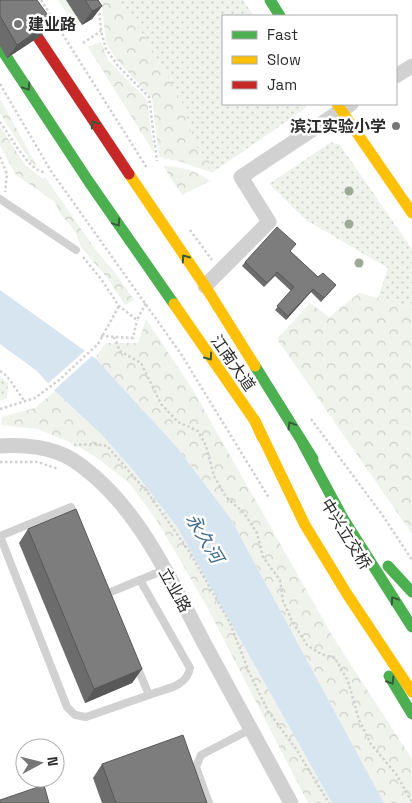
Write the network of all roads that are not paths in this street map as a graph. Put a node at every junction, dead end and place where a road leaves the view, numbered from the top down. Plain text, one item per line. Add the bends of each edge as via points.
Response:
1 (13, 0) edge
2 (270, 0) edge
3 (279, 15) edge
4 (0, 47) edge
5 (412, 66) edge
6 (397, 75) edge
7 (343, 106) edge
8 (2, 200) edge
9 (412, 213) edge
10 (76, 250) road end
11 (205, 286) junction
12 (255, 421) junction
13 (302, 444) junction
14 (0, 446) edge
15 (307, 502) dead end
16 (81, 533) edge
17 (388, 566) junction
18 (164, 570) junction
19 (140, 580) junction
20 (102, 585) edge
21 (412, 592) edge
22 (106, 594) junction
23 (412, 602) edge
24 (110, 603) edge
25 (412, 628) edge
26 (133, 658) edge
27 (412, 692) edge
28 (148, 695) junction
29 (412, 714) edge
30 (251, 729) junction
31 (210, 803) edge
32 (291, 803) edge

11 -> 1 main road, 江南大道
2 - 3 main road
4 -> 12 main road, 江南大道 via 89,182
5 - 6 street
7 - 9 main road
7 - 11 street via 240,177 270,222
8 - 10 lane
13 -> 11 main road, 江南大道
12 - 15 main road, 中兴立交桥
12 - 27 main road via 305,525
12 -> 29 main road, 江南大道 via 328,579
13 - 17 main road, 江南大道
25 -> 13 main road, 中兴立交桥 via 375,573
14 - 18 street, 立业路 via 49,450 72,459 102,482 137,526
16 - 28 lane via 71,507 0,536 67,707 75,715 86,717
17 - 21 main road
17 - 23 main road, 江南大道
18 - 19 lane
18 - 30 street, 立业路
19 - 22 lane
19 - 28 lane via 190,668 183,682
20 - 22 lane
22 - 24 lane
26 - 28 lane
30 - 31 lane via 201,755 196,767
30 - 32 street, 立业路

